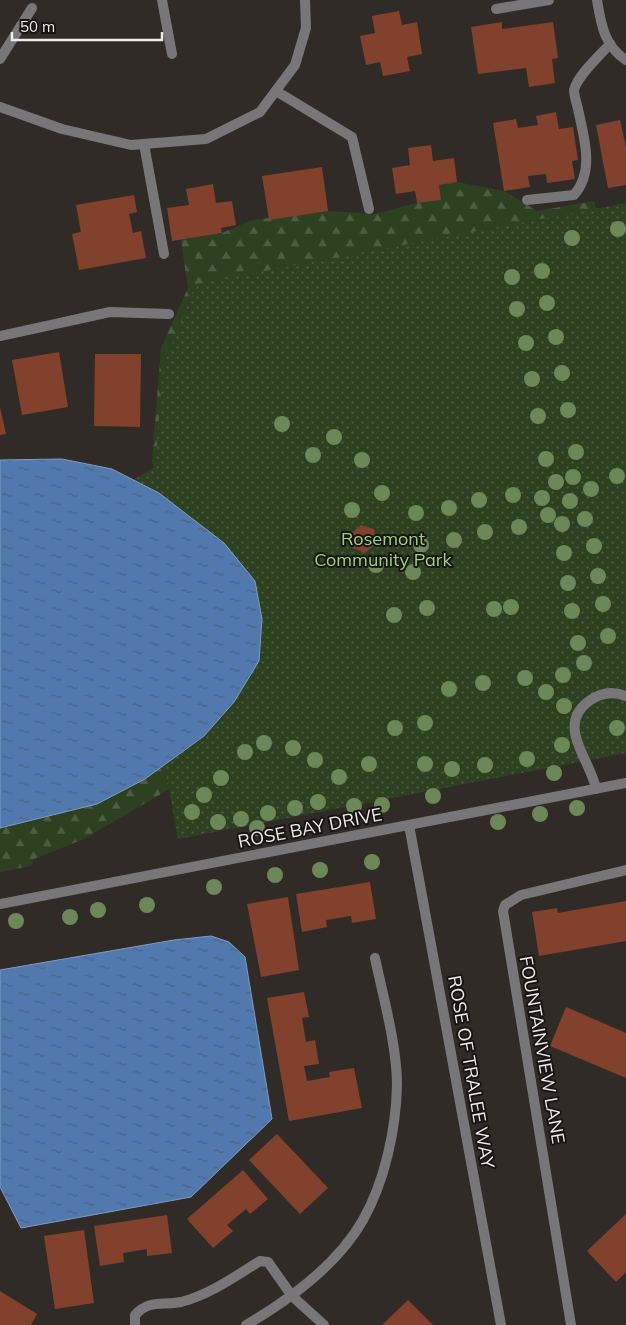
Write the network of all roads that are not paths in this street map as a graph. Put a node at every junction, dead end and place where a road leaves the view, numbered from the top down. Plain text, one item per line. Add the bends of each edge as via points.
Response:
1 (162, 0) edge
2 (305, 0) edge
3 (550, 0) edge
4 (597, 0) edge
5 (32, 8) dead end
6 (496, 9) dead end
7 (610, 44) junction
8 (172, 54) dead end
9 (0, 58) edge
10 (626, 60) edge
11 (276, 91) junction
12 (0, 107) edge
13 (144, 144) junction
14 (527, 200) dead end
15 (369, 209) dead end
16 (164, 254) dead end
17 (169, 314) dead end
18 (0, 336) edge
19 (626, 696) edge
20 (626, 783) edge
21 (596, 789) junction
22 (409, 825) junction
23 (626, 870) edge
24 (0, 904) edge
25 (375, 958) dead end
26 (292, 1296) junction
27 (135, 1325) edge
28 (246, 1325) edge
29 (324, 1325) edge
30 (501, 1325) edge
31 (571, 1325) edge

1 - 8 street
2 - 11 street via 306,28 295,65
3 - 6 street
4 - 7 street via 602,28
5 - 9 street
7 - 10 street via 614,52
7 - 14 street via 578,81 574,91 584,138 587,173 580,188 574,195
11 - 13 street via 260,112 206,139
11 - 15 street via 352,137
12 - 13 street via 62,129 131,145
13 - 16 street
17 - 18 street via 110,312
19 - 21 street via 614,693 594,697 577,716 576,742 593,775
20 - 21 street, ROSE BAY DRIVE
21 - 22 street, ROSE BAY DRIVE
22 - 24 street, ROSE BAY DRIVE
22 - 30 street, ROSE OF TRALEE WAY
23 - 31 street, FOUNTAINVIEW LANE via 521,895 505,905 502,911
25 - 26 street via 397,1084 382,1173 363,1220 338,1253
26 - 27 street via 268,1262 260,1261 197,1296 143,1307 134,1315
26 - 28 street
26 - 29 street

